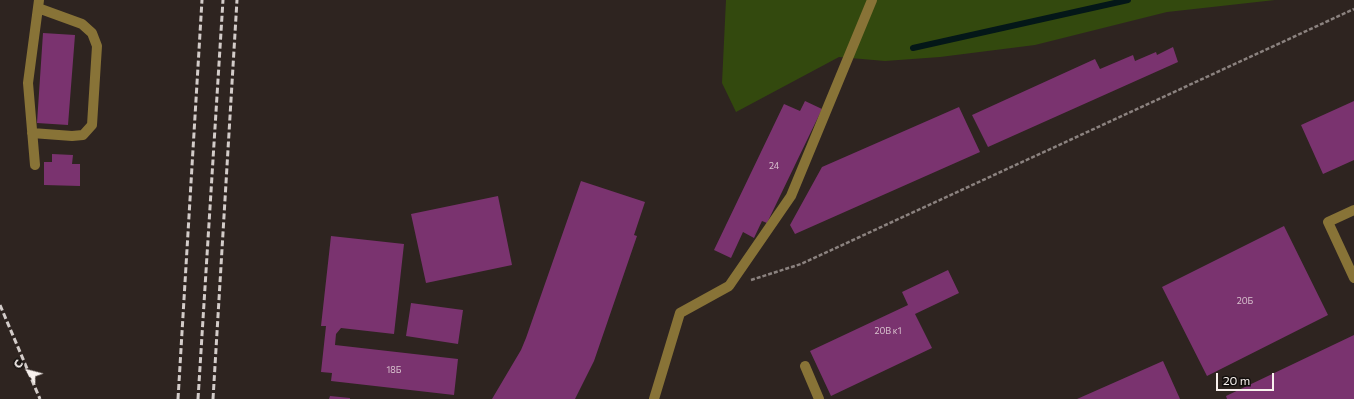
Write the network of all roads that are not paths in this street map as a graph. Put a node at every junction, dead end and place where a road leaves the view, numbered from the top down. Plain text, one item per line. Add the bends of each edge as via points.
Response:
1 (872, 0) edge
2 (39, 4) edge
3 (32, 133) junction
4 (35, 164) dead end
5 (1354, 210) edge
6 (1354, 278) edge
7 (804, 366) dead end
8 (654, 399) edge
9 (819, 399) edge

1 - 8 lane via 791,196 729,286 680,313
2 - 3 lane via 28,83
2 - 3 lane via 82,24 92,33 97,46 92,125 83,135
3 - 4 lane
5 - 6 lane via 1328,222
7 - 9 lane

